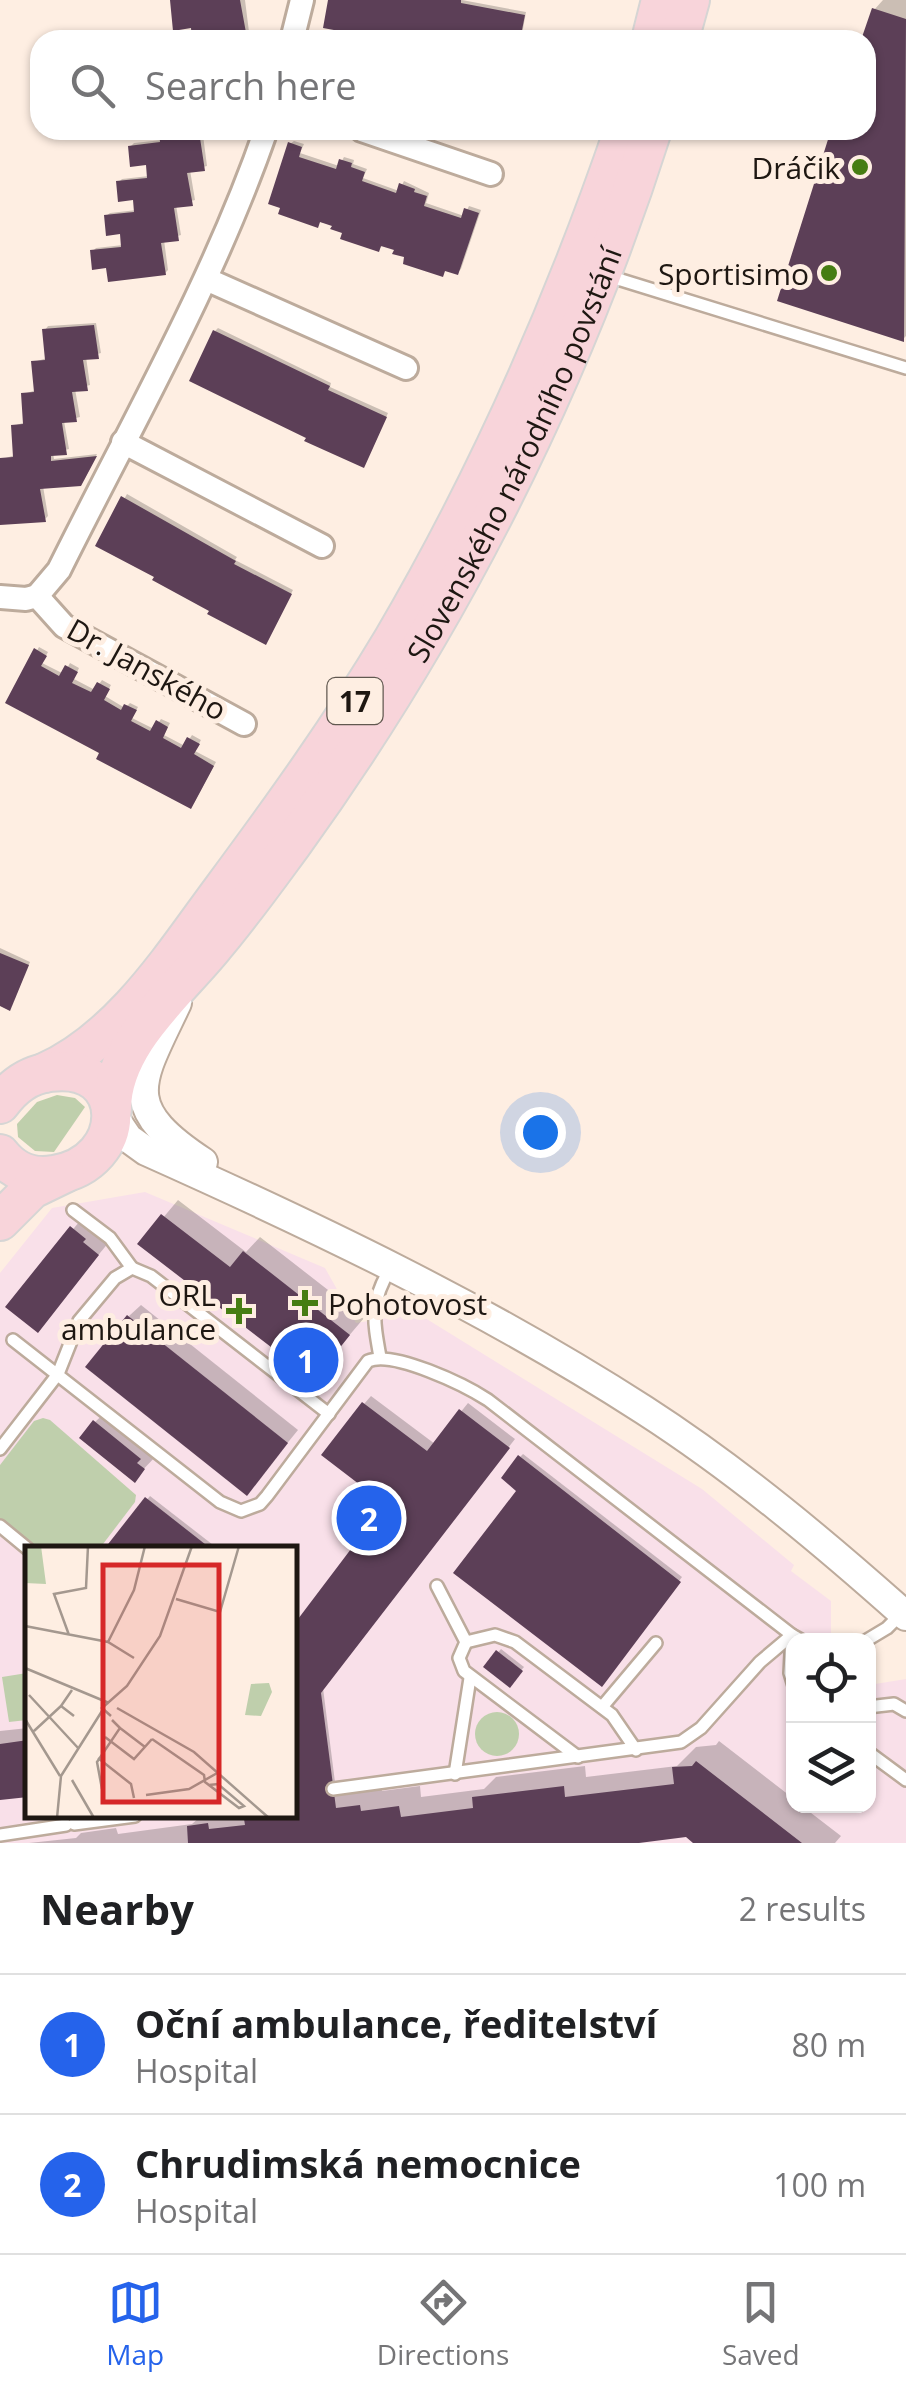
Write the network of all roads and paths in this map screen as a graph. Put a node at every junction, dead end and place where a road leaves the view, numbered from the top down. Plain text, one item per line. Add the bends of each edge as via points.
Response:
1 (302, 0) edge
2 (661, 0) edge
3 (690, 0) edge
4 (294, 30) edge
5 (654, 30) edge
6 (682, 30) edge
7 (262, 140) edge
8 (391, 140) edge
9 (621, 140) edge
10 (647, 140) edge
11 (491, 174) dead end
12 (588, 270) junction
13 (206, 279) junction
14 (406, 368) dead end
15 (906, 368) edge
16 (123, 442) junction
17 (322, 546) dead end
18 (36, 596) junction
19 (0, 597) edge
20 (244, 724) dead end
21 (190, 975) junction
22 (0, 1068) edge
23 (44, 1073) junction
24 (0, 1104) edge
25 (112, 1112) junction
26 (0, 1154) edge
27 (66, 1172) junction
28 (275, 1209) junction
29 (73, 1210) dead end
30 (0, 1221) edge
31 (348, 1246) junction
32 (390, 1266) junction
33 (132, 1268) junction
34 (13, 1340) dead end
35 (380, 1358) junction
36 (58, 1374) junction
37 (329, 1414) junction
38 (0, 1449) edge
39 (0, 1526) edge
40 (25, 1547) edge
41 (437, 1586) dead end
42 (904, 1614) edge
43 (790, 1633) edge
44 (876, 1634) edge
45 (466, 1642) junction
46 (656, 1643) dead end
47 (786, 1645) edge
48 (470, 1678) junction
49 (602, 1707) junction
50 (876, 1707) edge
51 (906, 1712) edge
52 (636, 1750) junction
53 (578, 1757) junction
54 (876, 1758) edge
55 (455, 1774) junction
56 (906, 1780) edge
57 (333, 1789) dead end
58 (120, 1818) edge
59 (0, 1835) edge

1 - 4 street
2 - 5 main road
3 - 6 main road
7 - 13 street
8 - 11 street
9 - 12 main road, Slovenského národního povstání / 17
10 - 12 main road, Slovenského národního povstání / 17
12 - 15 lane
12 - 21 main road, Slovenského národního povstání / 17 via 560,378 428,636 340,778
12 - 23 main road, Slovenského národního povstání / 17 via 453,533 335,732 131,1006 76,1055
13 - 14 street
13 - 16 street
16 - 17 street
16 - 18 street via 58,570
18 - 19 street, Dr. Janského
18 - 20 street, Dr. Janského via 64,626
21 - 25 main road, Slovenského národního povstání / 17 via 133,1044 116,1078
21 - 28 street via 146,1071 145,1106 173,1141
22 - 23 street
23 - 24 main road, Slovenského národního povstání via 19,1083
23 - 25 main road via 87,1077 101,1087
25 - 27 main road, Slovenského národního povstání via 104,1146
25 - 28 street via 128,1138 146,1151
26 - 27 main road via 28,1174
27 - 30 main road via 32,1188
27 - 31 street via 126,1160
28 - 31 street
29 - 33 lane via 110,1238
31 - 32 street
32 - 35 lane via 372,1311
32 - 42 street via 646,1411 765,1496
33 - 36 lane via 115,1278 72,1330
33 - 37 lane
34 - 36 lane
35 - 37 lane via 368,1361
35 - 43 lane via 488,1400
36 - 37 lane via 220,1502 242,1511 260,1504
36 - 38 lane
39 - 40 lane
41 - 45 lane
42 - 44 lane
45 - 48 lane via 459,1658
45 - 49 lane via 495,1635 516,1642
46 - 49 lane
47 - 52 lane via 760,1662 690,1737
48 - 53 lane
48 - 55 lane
49 - 52 lane
50 - 51 lane via 894,1704
52 - 53 lane
53 - 55 lane
54 - 56 lane
55 - 57 lane
58 - 59 lane

